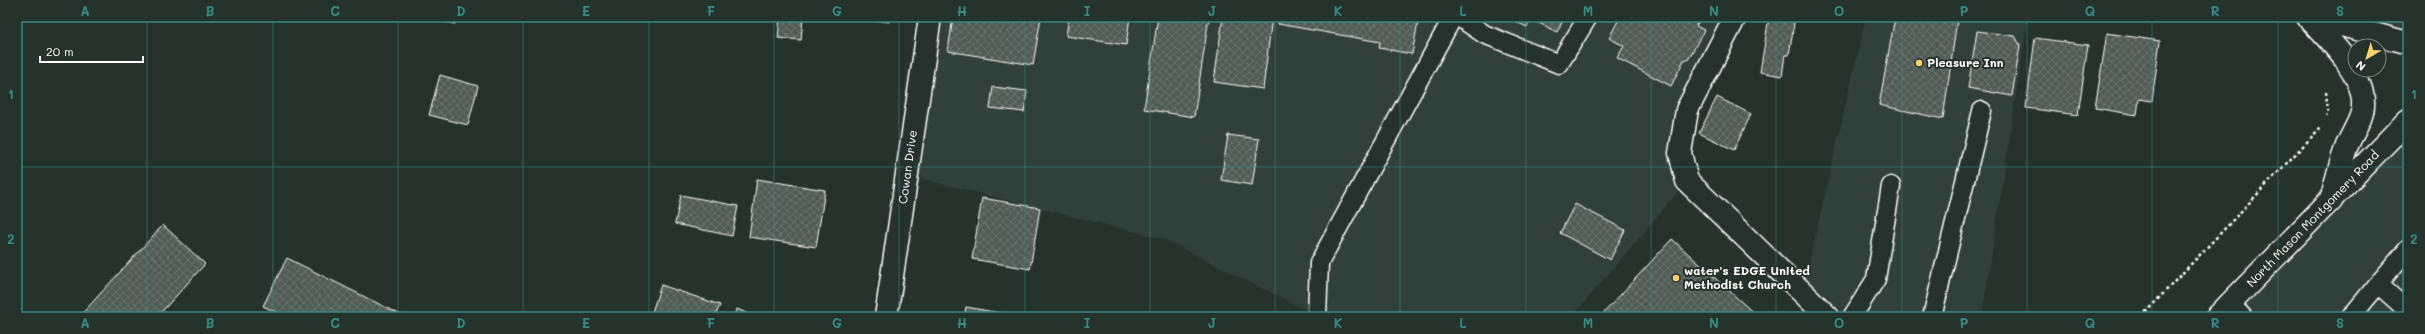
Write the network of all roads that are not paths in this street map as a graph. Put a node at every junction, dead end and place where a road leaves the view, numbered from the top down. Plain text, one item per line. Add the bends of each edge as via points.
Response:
1 (930, 17) edge
2 (1453, 17) edge
3 (1459, 17) edge
4 (1588, 17) edge
5 (1735, 17) edge
6 (2308, 17) edge
7 (2311, 17) edge
8 (2408, 42) edge
9 (1982, 111) dead end
10 (2408, 120) edge
11 (1891, 186) dead end
12 (2331, 202) junction
13 (2408, 249) edge
14 (2378, 284) junction
15 (2408, 311) edge
16 (2230, 313) edge
17 (886, 317) edge
18 (1317, 317) edge
19 (1828, 317) edge
20 (1852, 317) edge
21 (1932, 317) edge
22 (2351, 317) edge

1 - 17 street, Cowan Drive
2 - 18 lane via 1319,263
3 - 4 lane via 1484,34 1559,64
5 - 19 street via 1687,110 1680,153 1687,181
6 - 12 street via 2341,53 2358,81 2364,100 2359,122 2345,150
7 - 8 street
9 - 21 lane
10 - 12 street, North Mason Montgomery Road
11 - 20 lane via 1876,279
12 - 16 street, North Mason Montgomery Road
13 - 14 lane
14 - 15 lane
14 - 22 lane

